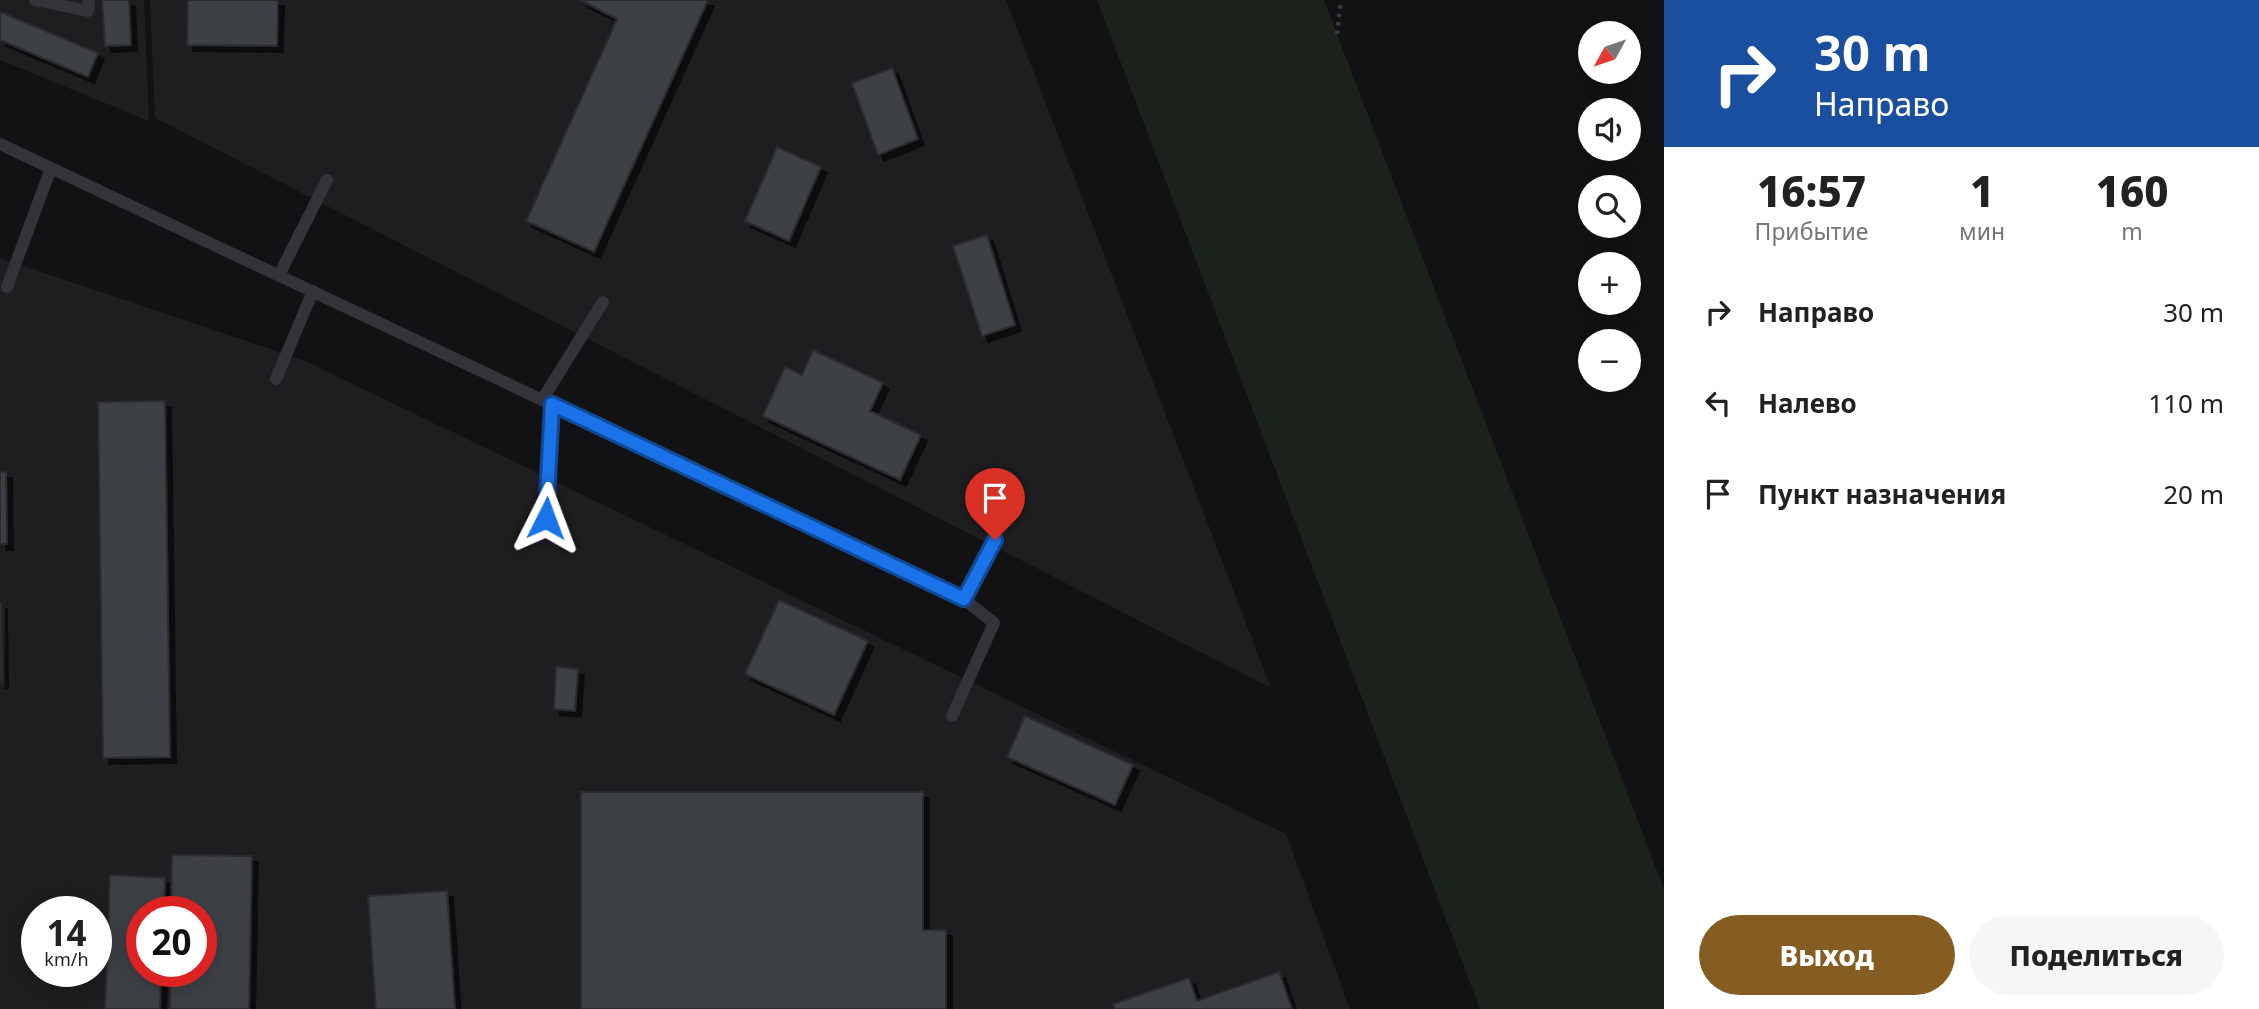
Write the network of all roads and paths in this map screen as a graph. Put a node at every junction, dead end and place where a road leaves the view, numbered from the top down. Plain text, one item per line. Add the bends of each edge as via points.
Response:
1 (35, 0) edge
2 (89, 0) edge
3 (1341, 0) edge
4 (1337, 34) dead end
5 (0, 144) edge
6 (51, 168) junction
7 (327, 180) dead end
8 (279, 275) junction
9 (7, 287) dead end
10 (313, 292) junction
11 (603, 302) dead end
12 (276, 379) dead end
13 (547, 402) junction
14 (546, 518) dead end
15 (995, 540) dead end
16 (964, 599) junction
17 (952, 716) dead end

1 - 2 lane via 88,11
3 - 4 path
5 - 6 lane
6 - 8 lane
6 - 9 lane
7 - 8 lane
8 - 10 lane
10 - 12 lane
10 - 13 lane
11 - 13 lane
13 - 14 lane
13 - 16 lane
15 - 16 lane
16 - 17 lane via 994,623

